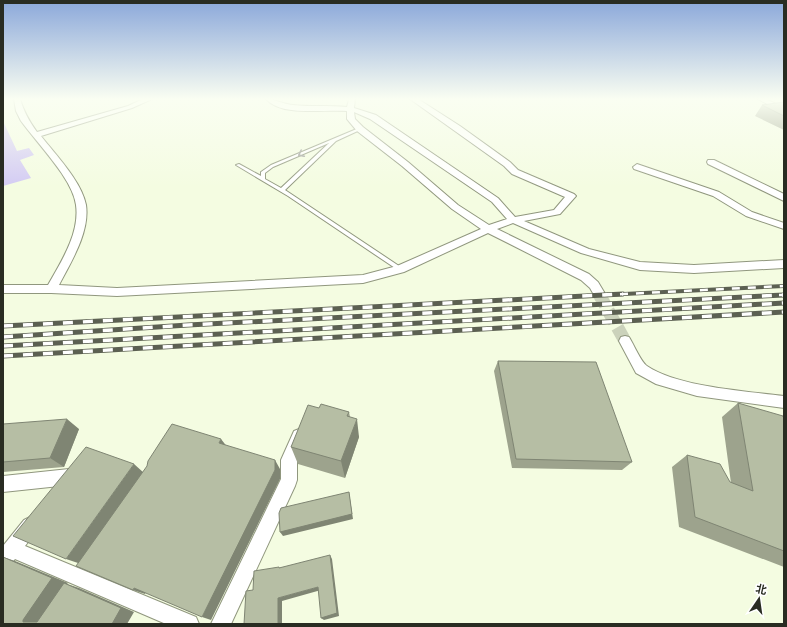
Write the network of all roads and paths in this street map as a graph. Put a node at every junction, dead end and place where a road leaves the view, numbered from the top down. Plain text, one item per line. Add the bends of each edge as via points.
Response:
1 (31, 128) edge
2 (58, 128) edge
3 (390, 128) edge
4 (458, 128) edge
5 (360, 129) joint
6 (35, 135) junction
7 (337, 139) junction
8 (712, 162) dead end
9 (238, 165) dead end
10 (637, 167) dead end
11 (264, 180) junction
12 (282, 190) junction
13 (784, 198) edge
14 (513, 220) junction
15 (784, 226) edge
16 (488, 229) junction
17 (784, 264) edge
18 (400, 269) junction
19 (52, 288) junction
20 (3, 289) edge
21 (598, 292) tunnel mouth
22 (626, 341) tunnel mouth
23 (784, 402) edge
24 (306, 419) edge
25 (3, 484) edge
26 (55, 495) edge
27 (41, 513) edge
28 (8, 554) edge
29 (189, 624) edge
30 (221, 624) edge

1 - 6 street
2 - 6 street
3 - 14 street via 495,200
4 - 14 street via 515,172 571,196 557,212
5 - 7 lane
5 - 16 street via 455,207
6 - 19 street via 76,189 81,204 81,220 70,252
7 -> 11 lane via 272,166 263,172
7 - 12 lane
8 - 13 street
9 - 11 lane
10 - 15 street via 716,194 749,214
11 - 12 lane
12 - 18 lane
14 - 16 street
14 - 17 street via 585,252 640,266 694,269
16 - 18 street
16 - 21 street via 585,277
18 - 19 street via 363,279 264,285 117,292
19 - 20 street
22 - 23 street via 641,369 661,380 697,390
24 - 30 street via 289,460 289,480
25 - 26 street via 70,477
27 - 28 street
28 - 29 street via 79,577

